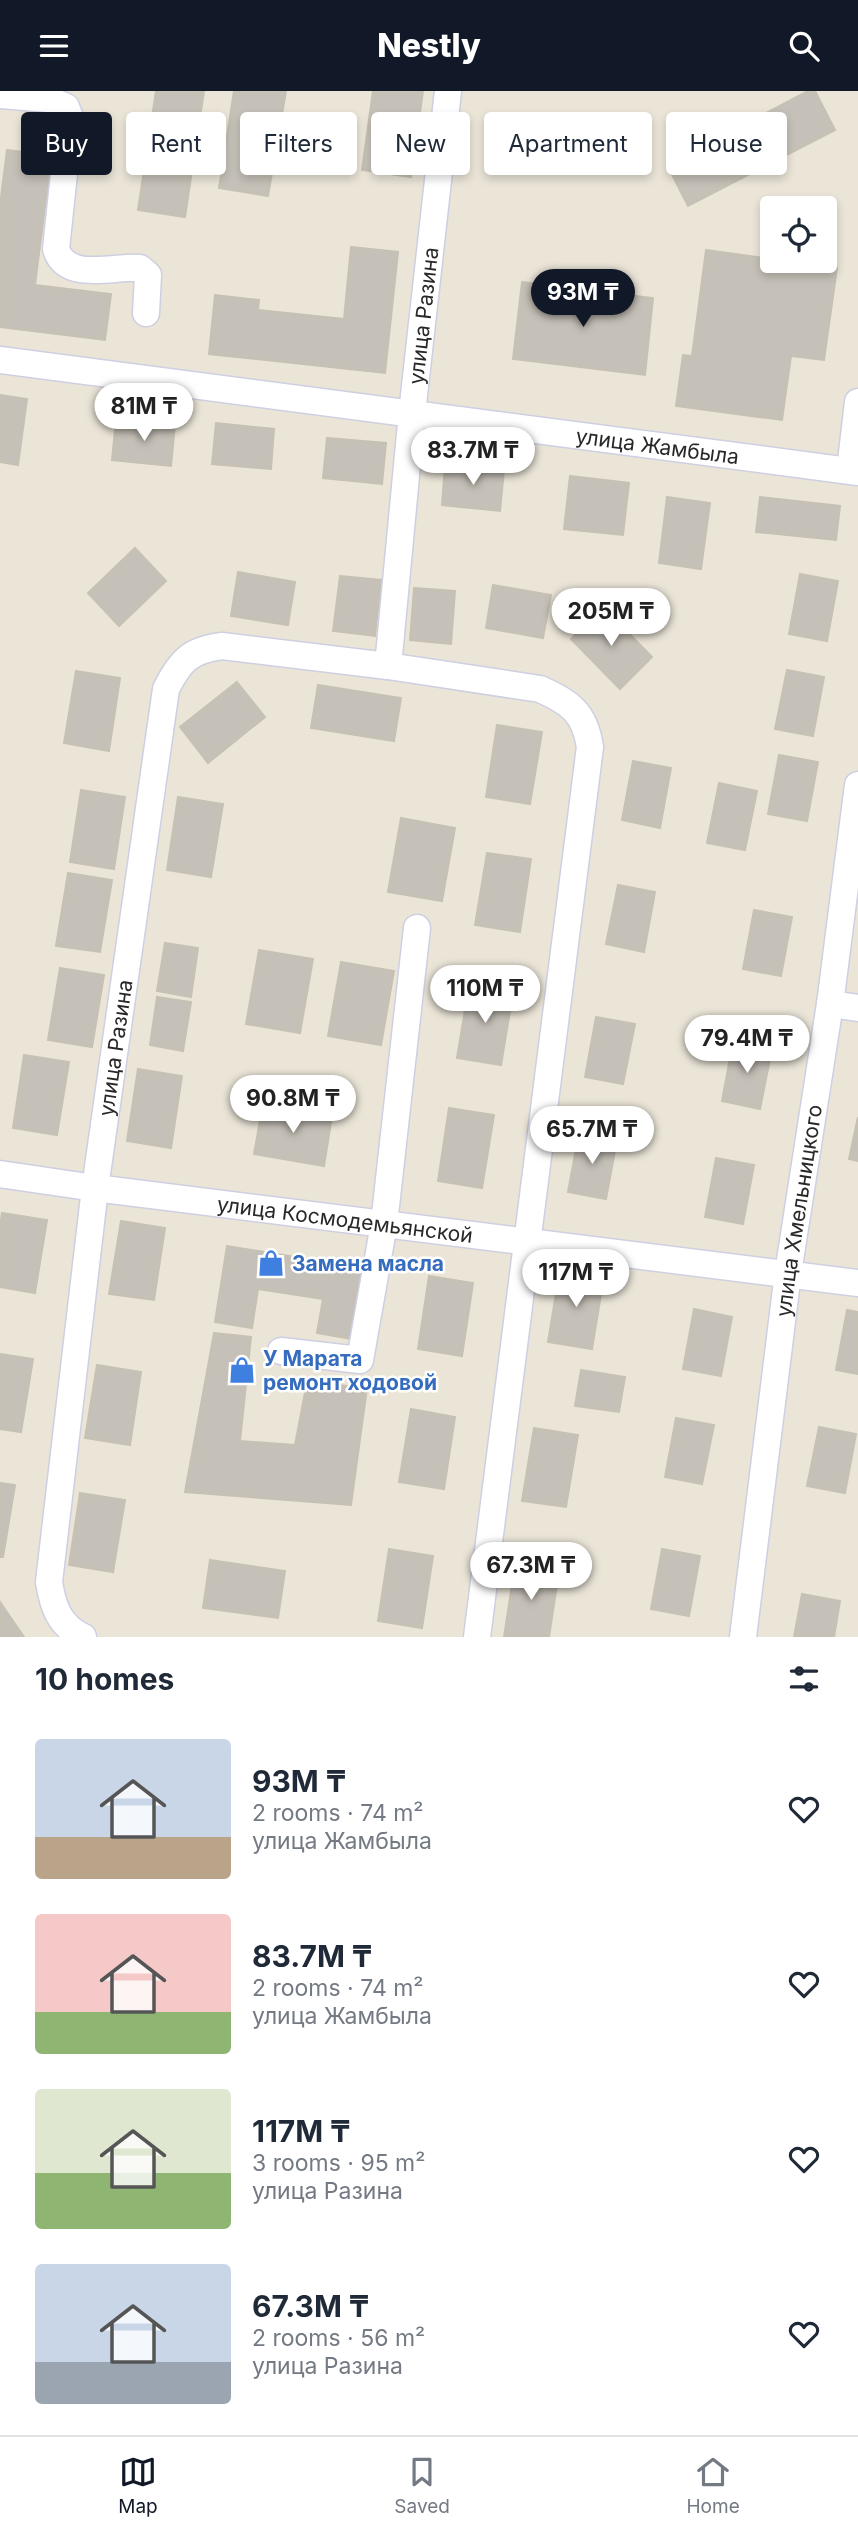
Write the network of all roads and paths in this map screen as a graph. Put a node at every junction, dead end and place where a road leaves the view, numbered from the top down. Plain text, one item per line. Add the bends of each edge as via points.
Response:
1 (448, 91) edge
2 (0, 95) edge
3 (146, 313) dead end
4 (0, 360) edge
5 (858, 402) edge
6 (412, 413) junction
7 (854, 471) edge
8 (388, 666) junction
9 (858, 785) edge
10 (417, 929) dead end
11 (830, 1004) junction
12 (858, 1008) edge
13 (0, 1174) edge
14 (95, 1188) junction
15 (384, 1224) junction
16 (529, 1240) junction
17 (788, 1273) junction
18 (858, 1283) edge
19 (281, 1351) dead end
20 (83, 1637) edge
21 (477, 1637) edge
22 (743, 1637) edge

1 - 6 street, улица Разина
2 - 3 street via 48,99 66,107 70,117 56,249 59,259 79,270 140,268 148,275
4 - 6 street, улица Жамбыла
5 - 7 street
6 - 7 street, улица Жамбыла
6 - 8 street, улица Разина
8 - 14 street, улица Разина via 222,646 186,658 175,672 166,689
8 - 16 street, улица Разина via 540,689 578,712 588,729 590,747
9 - 11 street, улица Хмельницкого
10 - 15 street
11 - 12 street
11 - 17 street, улица Хмельницкого
13 - 14 street, улица Космодемьянской
14 - 15 street, улица Космодемьянской
14 - 20 street, улица Разина via 49,1582 60,1619
15 - 16 street, улица Космодемьянской
15 - 19 street via 360,1360
16 - 17 street, улица Космодемьянской
16 - 21 street, улица Разина
17 - 18 street, улица Космодемьянской
17 - 22 street, улица Хмельницкого

